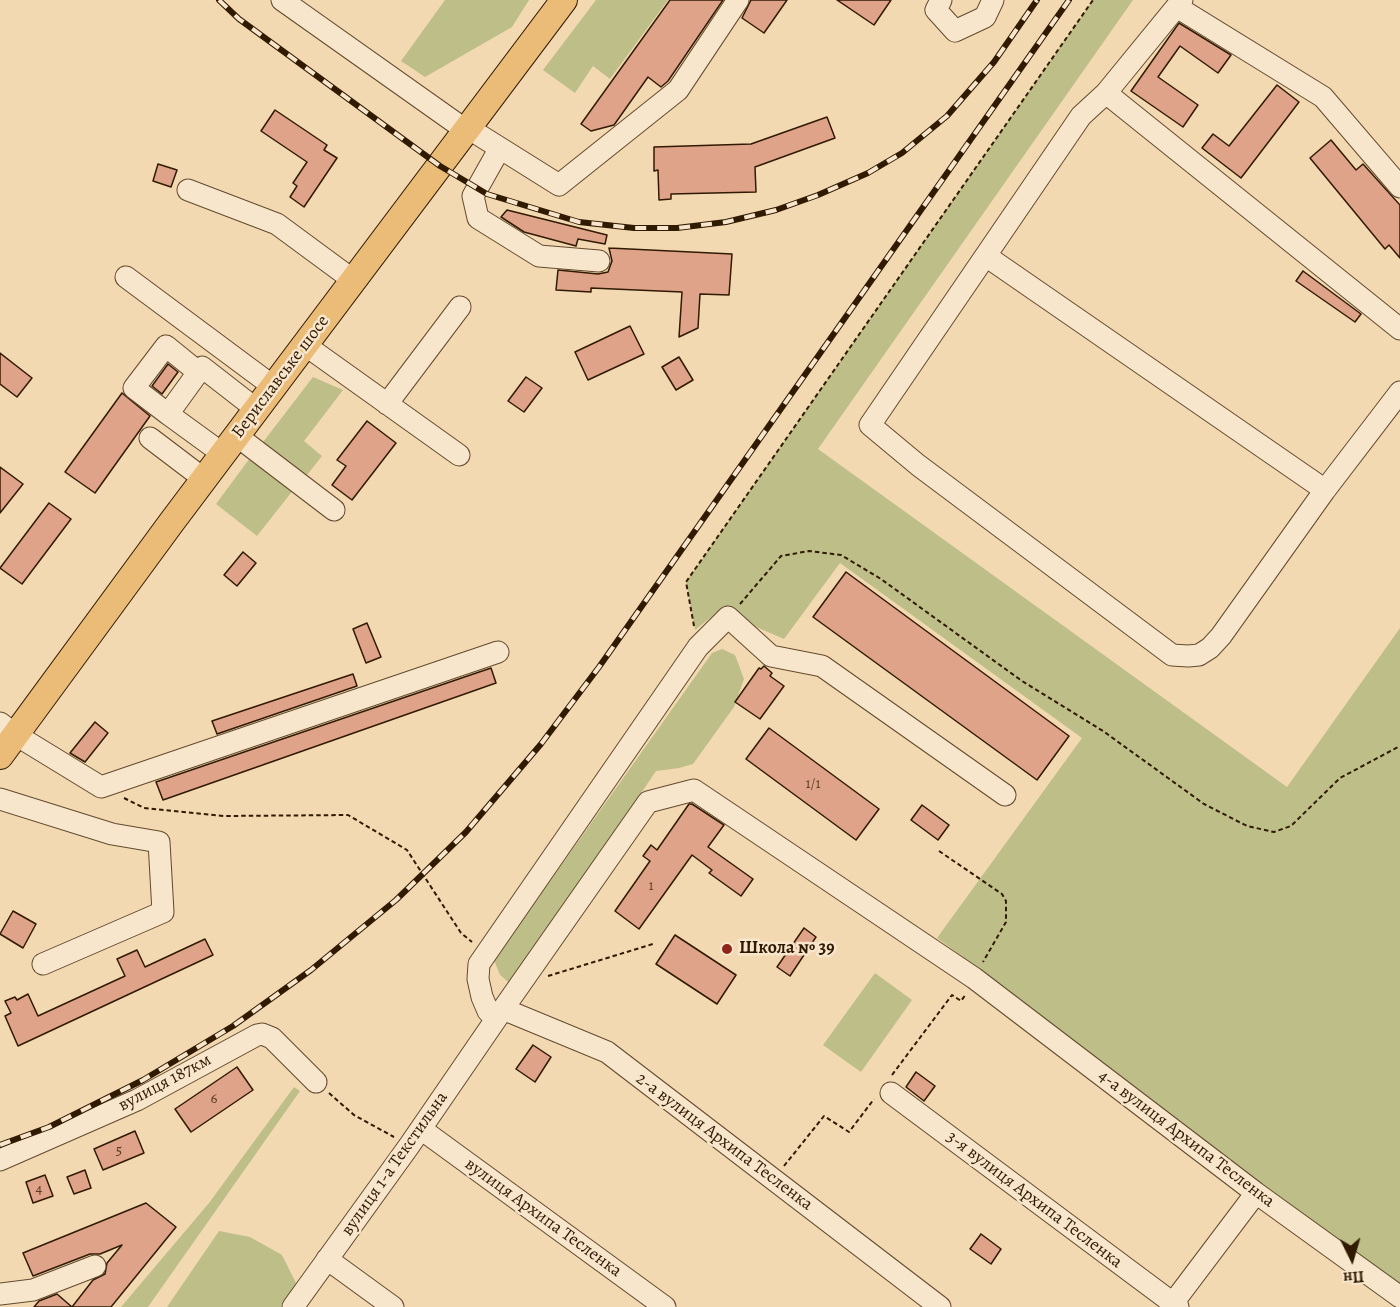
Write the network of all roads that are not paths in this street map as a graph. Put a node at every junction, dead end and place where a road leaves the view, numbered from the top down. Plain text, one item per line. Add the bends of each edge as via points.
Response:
1 (282, 0) edge
2 (564, 0) edge
3 (738, 0) edge
4 (941, 0) edge
5 (993, 0) edge
6 (1180, 4) edge
7 (1106, 93) junction
8 (467, 130) junction
9 (500, 148) junction
10 (1400, 187) edge
11 (188, 190) dead end
12 (986, 256) junction
13 (599, 261) dead end
14 (126, 277) dead end
15 (353, 280) junction
16 (460, 307) dead end
17 (1400, 329) edge
18 (305, 345) junction
19 (198, 372) junction
20 (274, 387) junction
21 (1400, 392) edge
22 (387, 404) junction
23 (256, 409) junction
24 (168, 414) junction
25 (150, 438) dead end
26 (230, 445) junction
27 (459, 455) dead end
28 (204, 479) junction
29 (1324, 490) junction
30 (334, 510) dead end
31 (498, 652) dead end
32 (8, 729) edge
33 (0, 756) edge
34 (1005, 795) dead end
35 (0, 799) edge
36 (44, 964) dead end
37 (520, 985) joint
38 (499, 1014) junction
39 (316, 1082) road end
40 (886, 1088) road end
41 (415, 1138) junction
42 (0, 1160) edge
43 (1256, 1193) junction
44 (327, 1259) junction
45 (95, 1266) dead end
46 (0, 1294) edge
47 (1400, 1297) edge
48 (1174, 1306) edge
49 (293, 1307) edge
50 (393, 1307) edge
51 (665, 1307) edge
52 (940, 1307) edge

1 - 8 street
2 - 8 main road, Бериславське шосе
3 - 9 street via 678,90 559,185
4 - 5 street via 936,10 955,31 985,17
6 - 7 street
6 - 10 street via 1323,97
7 - 12 street via 1081,116
7 - 17 street
8 - 9 street
8 - 15 main road, Бериславське шосе
9 - 13 street via 473,196 478,218 538,256
11 - 15 street via 276,224
12 - 29 street
12 - 29 street via 870,425 1172,655 1199,655 1221,636
14 - 20 street
15 - 18 main road, Бериславське шосе
16 - 22 street
18 - 20 main road, Бериславське шосе
18 - 22 street
19 - 23 street via 202,367
19 - 24 street
19 - 24 street via 166,346 134,388
20 - 23 main road, Бериславське шосе
21 - 29 street
22 - 27 street
23 - 26 main road, Бериславське шосе
24 - 26 street
25 - 28 street
26 - 28 main road, Бериславське шосе
26 - 30 street
28 - 32 main road, Бериславське шосе
31 - 32 street via 100,787
32 - 33 main road, Бериславське шосе
34 - 38 street via 822,666 771,656 728,617 698,646 479,964 482,998 488,1011
35 - 36 street via 112,834 159,842 163,912
37 - 38 street, вулиця 1-а Текстильна
37 - 43 street, 4-а вулиця Архипа Тесленка via 648,802 694,790 974,978
38 - 41 street, вулиця 1-а Текстильна
38 - 52 street, 2-а вулиця Архипа Тесленка via 607,1052
39 - 42 street, вулиця 187км via 272,1038 257,1035 137,1100
40 - 48 street, 3-я вулиця Архипа Тесленка
41 - 44 street, вулиця 1-а Текстильна
41 - 51 street, вулиця Архипа Тесленка
43 - 47 street, 4-а вулиця Архипа Тесленка
43 - 48 street
44 - 49 street, вулиця 1-а Текстильна
44 - 50 street
45 - 46 street via 33,1290

